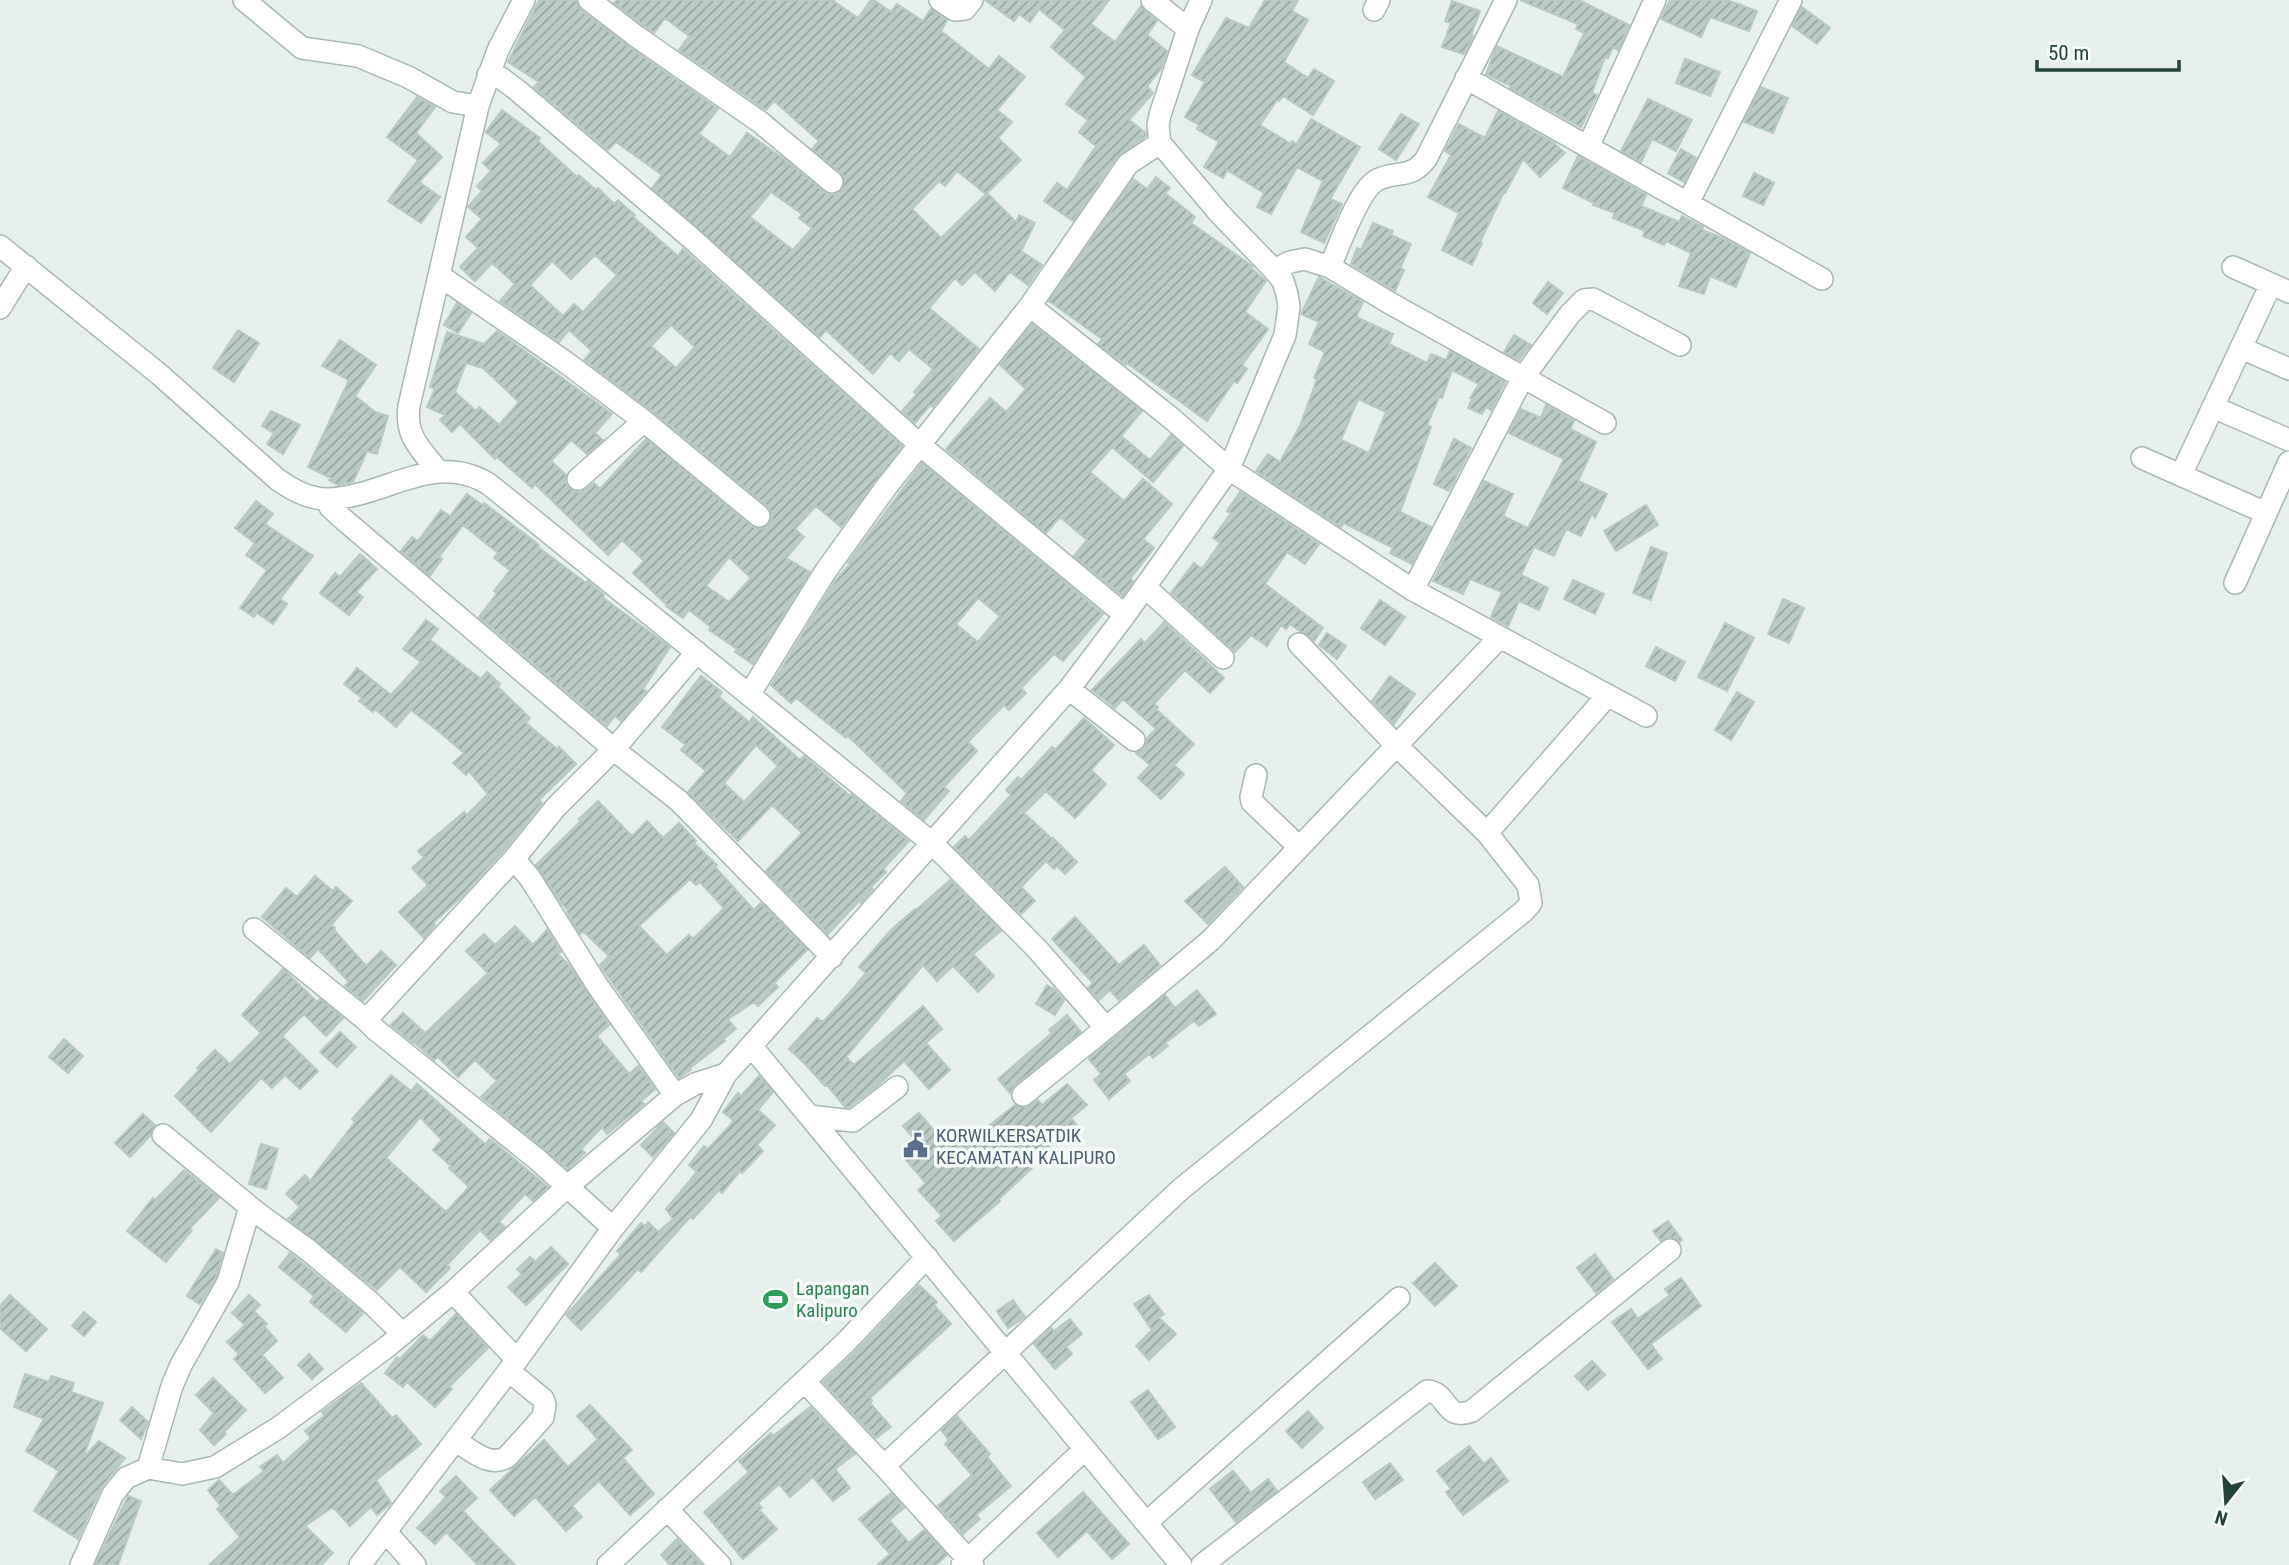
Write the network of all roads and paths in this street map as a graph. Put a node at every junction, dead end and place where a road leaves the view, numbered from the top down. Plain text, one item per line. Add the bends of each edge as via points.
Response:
1 (244, 0) edge
2 (524, 0) edge
3 (589, 0) edge
4 (940, 0) edge
5 (1152, 0) edge
6 (1201, 0) edge
7 (1506, 0) edge
8 (1655, 0) edge
9 (1791, 0) edge
10 (970, 3) edge
11 (1188, 29) junction
12 (488, 75) junction
13 (1466, 78) junction
14 (465, 104) junction
15 (1160, 144) junction
16 (1588, 147) junction
17 (832, 182) dead end
18 (1688, 203) junction
19 (0, 246) edge
20 (26, 267) junction
21 (1330, 267) junction
22 (2233, 267) dead end
23 (1275, 270) junction
24 (440, 276) junction
25 (1822, 279) dead end
26 (2280, 288) edge
27 (1030, 306) junction
28 (0, 308) edge
29 (1680, 345) dead end
30 (2241, 348) junction
31 (2289, 369) edge
32 (1522, 379) junction
33 (2213, 407) junction
34 (644, 421) junction
35 (1605, 423) dead end
36 (2289, 440) edge
37 (920, 445) junction
38 (2142, 458) dead end
39 (2289, 462) edge
40 (1229, 469) junction
41 (438, 471) junction
42 (2181, 475) junction
43 (578, 479) dead end
44 (335, 498) junction
45 (2266, 513) junction
46 (759, 516) dead end
47 (2235, 583) dead end
48 (1145, 587) junction
49 (1413, 590) junction
50 (1125, 615) junction
51 (1499, 638) junction
52 (1299, 644) dead end
53 (705, 658) junction
54 (1223, 658) dead end
55 (1069, 689) junction
56 (749, 695) junction
57 (1608, 695) junction
58 (1646, 716) dead end
59 (1134, 740) dead end
60 (1396, 745) junction
61 (624, 757) junction
62 (1256, 775) dead end
63 (1487, 833) junction
64 (932, 843) junction
65 (1298, 846) junction
66 (521, 868) junction
67 (254, 929) dead end
68 (832, 957) junction
69 (1106, 1028) junction
70 (376, 1029) junction
71 (752, 1047) junction
72 (726, 1074) junction
73 (897, 1087) dead end
74 (1023, 1095) dead end
75 (675, 1096) junction
76 (809, 1115) junction
77 (163, 1135) dead end
78 (568, 1186) junction
79 (253, 1210) junction
80 (613, 1228) junction
81 (1670, 1250) dead end
82 (927, 1257) junction
83 (453, 1292) junction
84 (1399, 1298) dead end
85 (403, 1334) junction
86 (1004, 1354) junction
87 (513, 1365) junction
88 (804, 1381) junction
89 (456, 1441) junction
90 (1085, 1450) junction
91 (884, 1466) junction
92 (154, 1470) junction
93 (667, 1509) junction
94 (1146, 1523) junction
95 (386, 1532) junction
96 (967, 1563) edge
97 (81, 1565) edge
98 (359, 1565) edge
99 (415, 1565) edge
100 (608, 1565) edge
101 (720, 1565) edge
102 (1181, 1565) edge
103 (1202, 1565) edge

1 - 14 street via 302,48 358,56
2 - 12 street
3 - 17 street via 760,122
4 - 10 street via 955,10
5 - 11 street
6 - 11 street
7 - 13 street
8 - 16 street
9 - 18 street
11 - 15 street via 1160,115
12 - 14 street
12 - 37 street via 517,90 691,237
13 - 16 street
13 - 21 street via 1419,168 1367,187
14 - 24 street
15 - 23 street
15 - 27 street via 1128,164
16 - 18 street
18 - 25 street
19 - 20 street
20 - 28 street
20 - 44 street via 159,374 277,479 300,494
21 - 23 street via 1305,259
21 - 32 street
22 - 26 street
23 - 40 street via 1287,294 1288,322
24 - 34 street
24 - 41 street via 407,420 411,434
26 - 30 street
27 - 37 street
27 - 40 street
29 - 32 street via 1588,299 1570,314
30 - 31 street
30 - 33 street
32 - 35 street
32 - 49 street
33 - 36 street
33 - 42 street
34 - 43 street
34 - 46 street
37 - 50 street
37 - 56 street via 825,572
38 - 42 street
39 - 45 street
40 - 48 street
40 - 49 street
41 - 44 street
41 - 53 street via 472,475 490,485
42 - 45 street
44 - 61 street via 330,507 343,519
45 - 47 street
48 - 50 street
48 - 54 street
49 - 51 street
50 - 55 street
51 - 57 street
51 - 60 street
52 - 60 street
53 - 56 street
53 - 61 street
55 - 59 street
55 - 64 street
56 - 64 street
57 - 58 street
57 - 63 street
60 - 63 street
60 - 65 street
61 - 66 street via 556,807
61 - 68 street via 679,801
62 - 65 street via 1252,802
63 - 86 street via 1528,885 1531,903 1524,911 1181,1189
64 - 68 street
64 - 69 street via 1038,950
65 - 69 street via 1211,940
66 - 70 street
66 - 75 street
67 - 70 street
68 - 71 street
69 - 74 street
70 - 78 street
71 - 72 street
71 - 76 street
72 - 75 street
72 - 80 street via 701,1120
73 - 76 street via 853,1121
75 - 78 street
76 - 82 street
77 - 79 street
78 - 80 street
78 - 83 street
79 - 85 street via 308,1250
79 - 92 street via 228,1282 172,1386
80 - 87 street
81 - 103 street via 1472,1411 1454,1413 1436,1393 1427,1391
82 - 86 street
82 - 88 street
83 - 85 street
83 - 87 street
84 - 94 street
85 - 92 street via 278,1428 215,1467 182,1474
86 - 90 street
86 - 91 street
87 - 89 street
87 - 89 street via 543,1399 543,1417 500,1461 486,1460
88 - 91 street
88 - 93 street
89 - 95 street
90 - 94 street
90 - 96 street
91 - 96 street
92 - 97 street via 126,1478 113,1494
93 - 100 street
93 - 101 street
94 - 102 street
95 - 98 street
95 - 99 street

